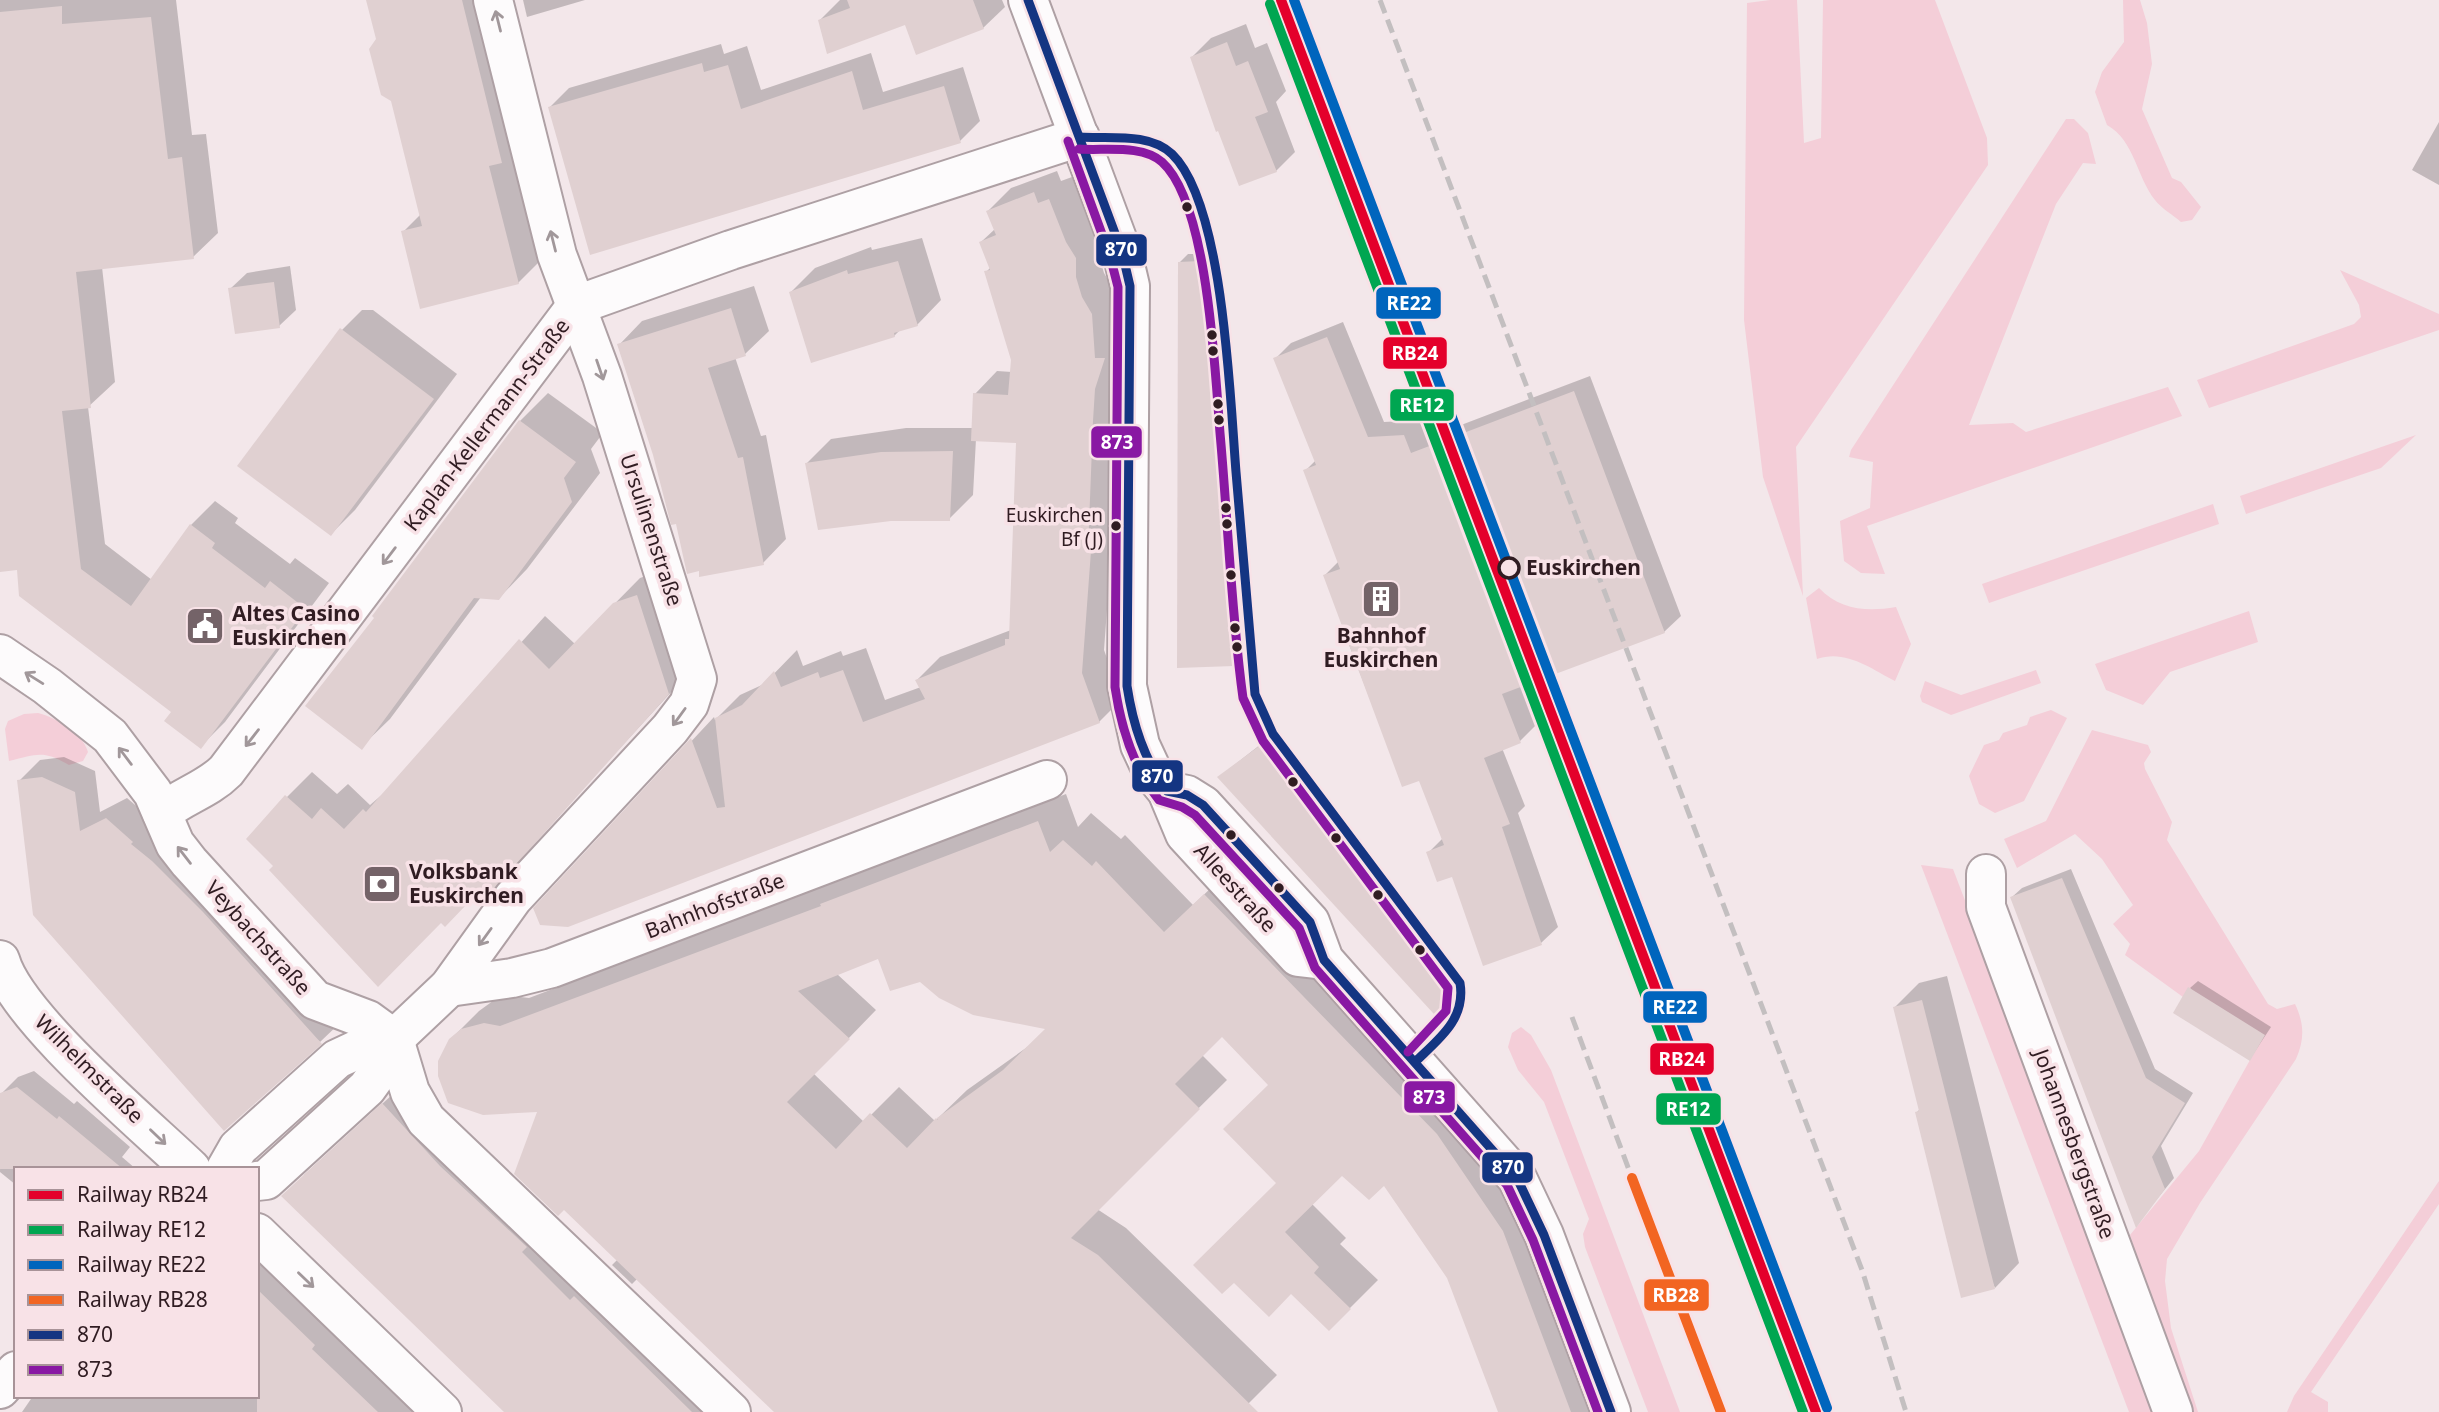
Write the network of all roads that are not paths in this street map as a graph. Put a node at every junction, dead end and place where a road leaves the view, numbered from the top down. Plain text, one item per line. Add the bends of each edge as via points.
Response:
1 (493, 0) edge
2 (1028, 0) edge
3 (1080, 137) junction
4 (577, 306) junction
5 (0, 654) edge
6 (1047, 780) dead end
7 (162, 813) junction
8 (1986, 874) dead end
9 (0, 960) edge
10 (449, 987) junction
11 (394, 1039) junction
12 (189, 1167) edge
13 (227, 1167) edge
14 (259, 1181) edge
15 (259, 1235) edge
16 (0, 1345) edge
17 (14, 1356) edge
18 (14, 1373) edge
19 (0, 1389) edge
20 (0, 1403) edge
21 (9, 1412) edge
22 (442, 1412) edge
23 (731, 1412) edge
24 (1611, 1412) edge
25 (2173, 1412) edge

4 -> 1 street, Ursulinenstraße via 557,255
2 - 3 street, Alleestraße
3 - 4 street, Kaplan-Kellermann-Straße via 731,250
3 - 24 street, Alleestraße via 1130,286 1127,686 1140,745 1185,834 1298,957 1324,960 1522,1185
4 -> 7 street, Kaplan-Kellermann-Straße via 226,771
4 -> 10 street, Ursulinenstraße via 697,679 689,704 670,729 522,888
7 -> 5 street, Veybachstraße via 153,793 110,736
6 - 10 street, Bahnhofstraße via 552,968
11 -> 7 street, Veybachstraße via 368,1020 315,1000 189,862 175,844
8 - 25 street, Johannesbergstraße via 1986,908
9 -> 12 street, Wilhelmstraße via 19,997 45,1029
10 - 11 street
11 - 13 street via 337,1059 239,1148
11 - 14 street via 385,1063 367,1088 266,1180
11 - 23 street via 415,1105 426,1120
15 -> 22 street
16 - 17 street
18 - 19 street
20 - 21 street

